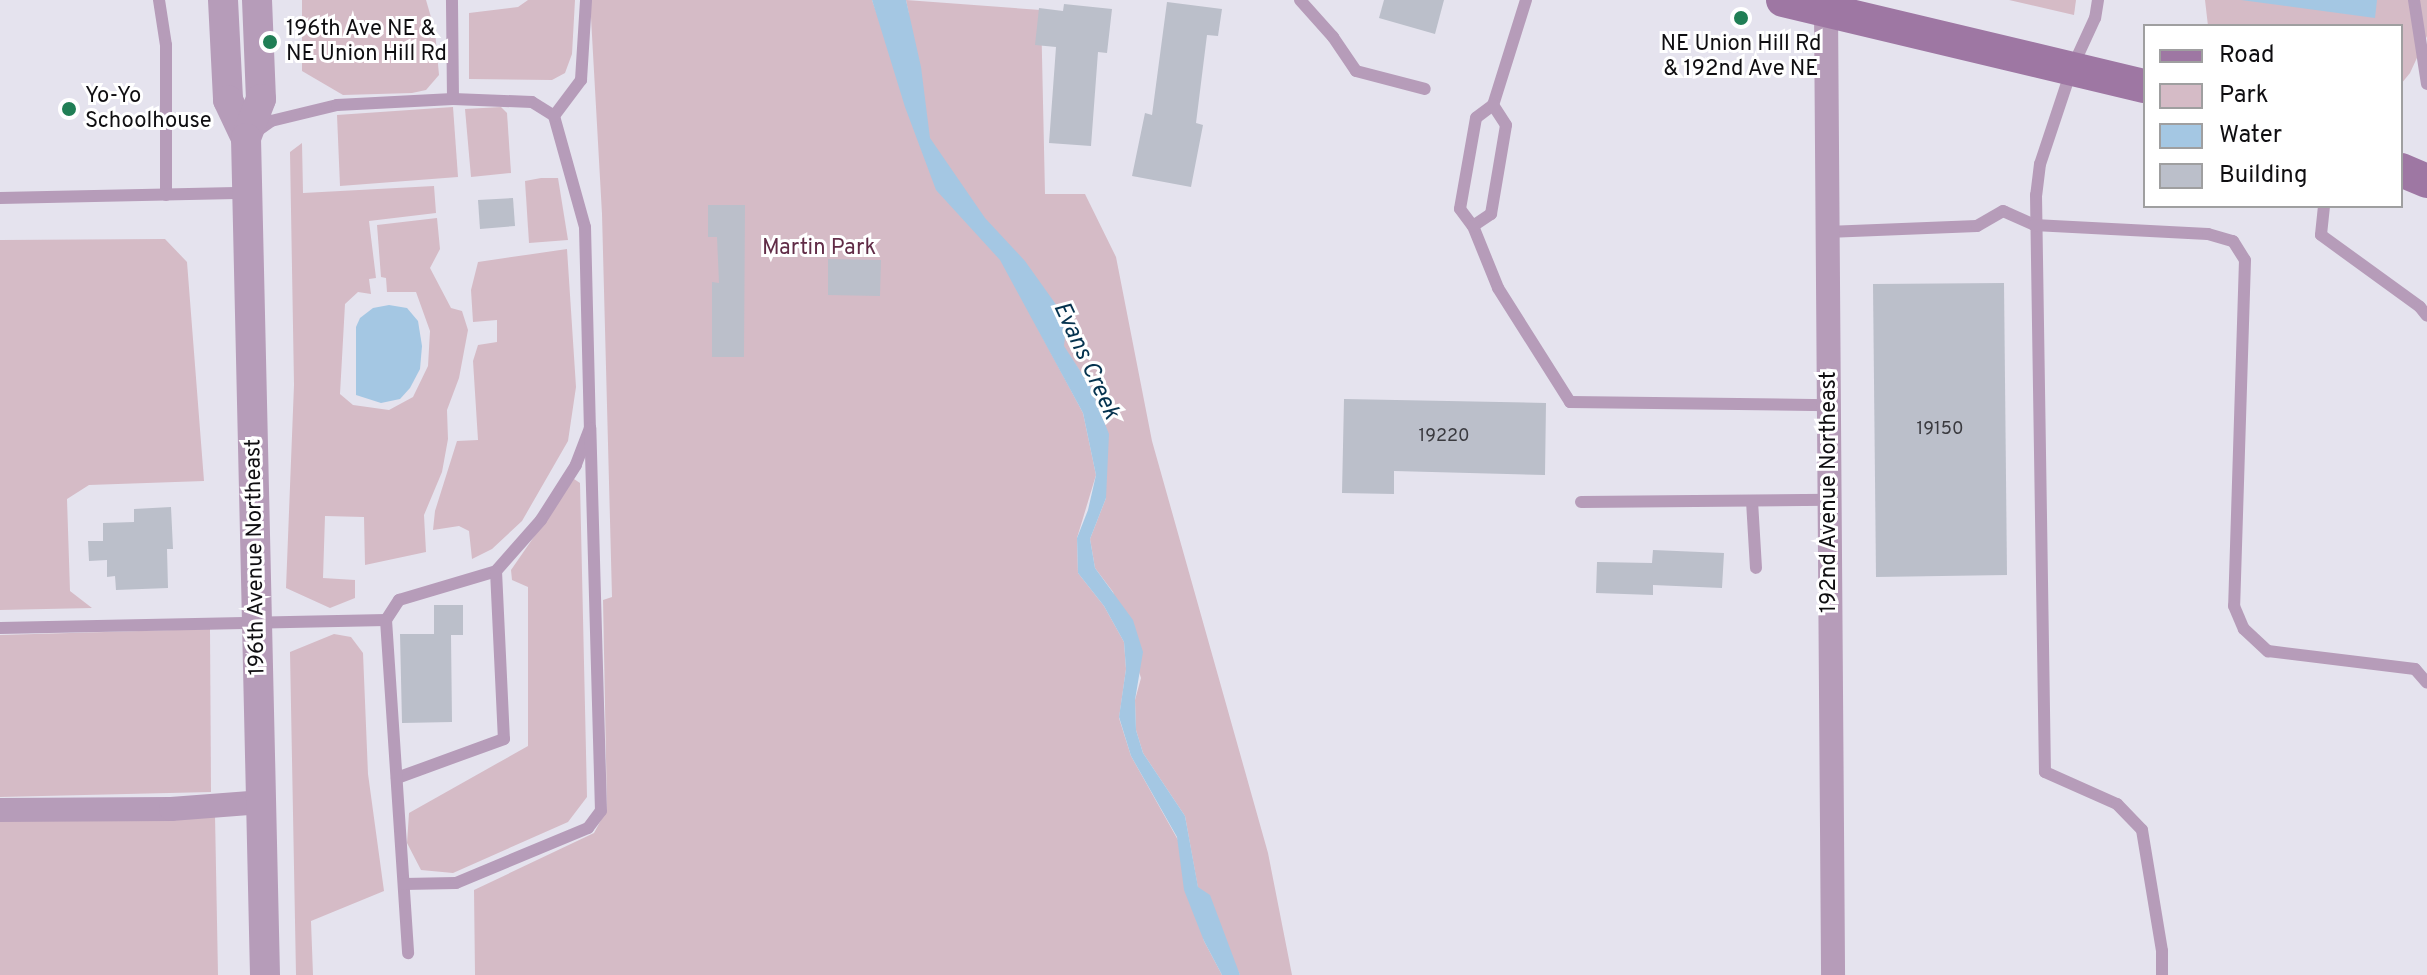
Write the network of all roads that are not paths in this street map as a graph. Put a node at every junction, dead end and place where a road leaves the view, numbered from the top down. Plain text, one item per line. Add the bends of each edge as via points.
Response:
1 (159, 0) edge
2 (223, 0) edge
3 (257, 0) edge
4 (452, 0) edge
5 (586, 0) edge
6 (1300, 0) edge
7 (1526, 0) edge
8 (1783, 0) edge
9 (2098, 0) edge
10 (2414, 0) edge
11 (1826, 10) junction
12 (2072, 68) junction
13 (2427, 84) edge
14 (2143, 86) edge
15 (1425, 89) dead end
16 (453, 99) junction
17 (1493, 105) junction
18 (554, 116) junction
19 (246, 138) junction
20 (2403, 171) edge
21 (2427, 181) edge
22 (248, 193) junction
23 (166, 195) junction
24 (0, 198) edge
25 (2324, 208) edge
26 (2034, 225) junction
27 (1473, 226) junction
28 (1827, 232) junction
29 (2427, 316) edge
30 (1830, 405) junction
31 (590, 428) junction
32 (1830, 500) junction
33 (1752, 501) junction
34 (1581, 502) dead end
35 (1756, 568) dead end
36 (496, 571) junction
37 (386, 620) junction
38 (257, 622) junction
39 (0, 628) edge
40 (2427, 683) edge
41 (397, 778) junction
42 (261, 802) junction
43 (0, 810) edge
44 (404, 884) junction
45 (408, 953) dead end
46 (265, 975) edge
47 (1833, 975) edge
48 (2162, 975) edge

1 - 23 lane via 166,45
2 - 19 street, 196th Avenue Northeast via 228,100
3 - 19 street, 196th Avenue Northeast via 261,99
4 - 16 lane
5 - 18 lane via 581,80
6 - 15 lane via 1356,71
7 - 17 lane
8 - 11 main road
9 - 12 lane
10 - 13 lane
11 - 12 main road
11 - 28 street, 192nd Avenue Northeast
12 - 14 main road
12 - 26 lane via 2040,164
16 - 18 lane via 532,102
16 - 19 lane via 337,105 271,121
17 - 27 lane via 1476,118 1460,209
17 - 27 lane via 1506,125 1504,140 1491,214
18 - 31 lane via 585,227
19 - 22 street, 196th Avenue Northeast
20 - 21 main road
22 - 23 lane
22 - 38 street, 196th Avenue Northeast
23 - 24 lane
25 - 29 lane via 2321,235
26 - 28 lane via 2003,211 1977,226
26 - 40 lane via 2208,234 2233,241 2245,260 2234,606 2244,629 2268,651 2415,669
26 - 48 lane via 2045,772 2117,804 2142,830
27 - 30 lane via 1498,288 1570,402
28 - 30 street, 192nd Avenue Northeast
30 - 32 street, 192nd Avenue Northeast
31 - 36 lane via 576,465 541,520
31 - 44 lane via 601,811 588,828 456,883
32 - 33 lane
32 - 47 street, 192nd Avenue Northeast
33 - 34 lane
33 - 35 lane
36 - 37 lane via 399,600
36 - 41 lane via 504,739
37 - 38 lane
37 - 41 lane
38 - 39 lane
38 - 42 street, 196th Avenue Northeast
41 - 44 lane
42 - 43 street via 171,809
42 - 46 street, 196th Avenue Northeast
44 - 45 lane

